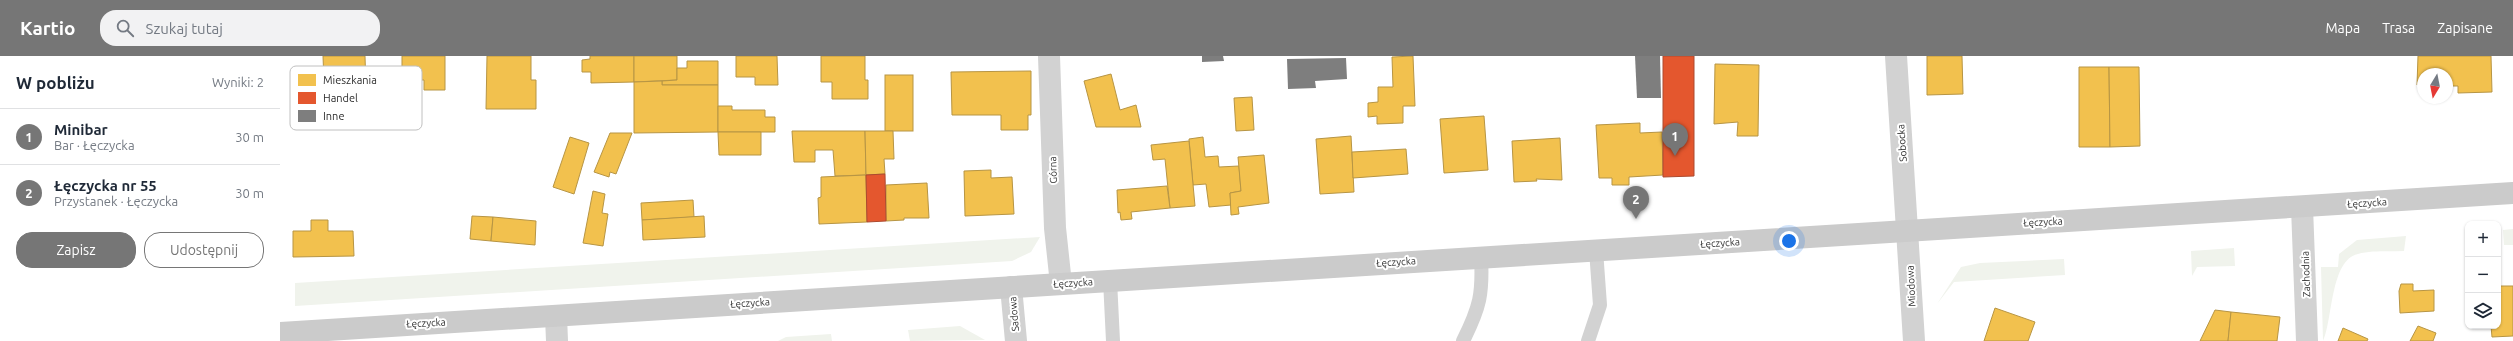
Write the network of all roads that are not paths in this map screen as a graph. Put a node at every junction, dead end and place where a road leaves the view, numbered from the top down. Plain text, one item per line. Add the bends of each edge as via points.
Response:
1 (1048, 56) edge
2 (1896, 56) edge
3 (2513, 193) edge
4 (2302, 207) junction
5 (1908, 231) junction
6 (1596, 250) junction
7 (1481, 256) junction
8 (1110, 280) junction
9 (1060, 284) junction
10 (1011, 287) junction
11 (556, 316) junction
12 (280, 333) edge
13 (557, 341) edge
14 (1016, 341) edge
15 (1113, 341) edge
16 (1463, 341) edge
17 (1588, 341) edge
18 (1914, 341) edge
19 (2308, 341) edge

1 - 9 street, Górna via 1055,228
2 - 5 street, Sobocka
3 - 4 main road, Łęczycka
4 - 5 main road, Łęczycka
4 - 19 street, Zachodnia
5 - 6 main road, Łęczycka
5 - 18 street, Miodowa
6 - 7 main road, Łęczycka
6 - 17 lane via 1600,305
7 - 8 main road, Łęczycka
7 - 16 lane via 1483,286 1477,312
8 - 9 main road, Łęczycka
8 - 15 lane
9 - 10 main road, Łęczycka
10 - 11 main road, Łęczycka
10 - 14 street, Sadowa
11 - 12 main road, Łęczycka
11 - 13 street

